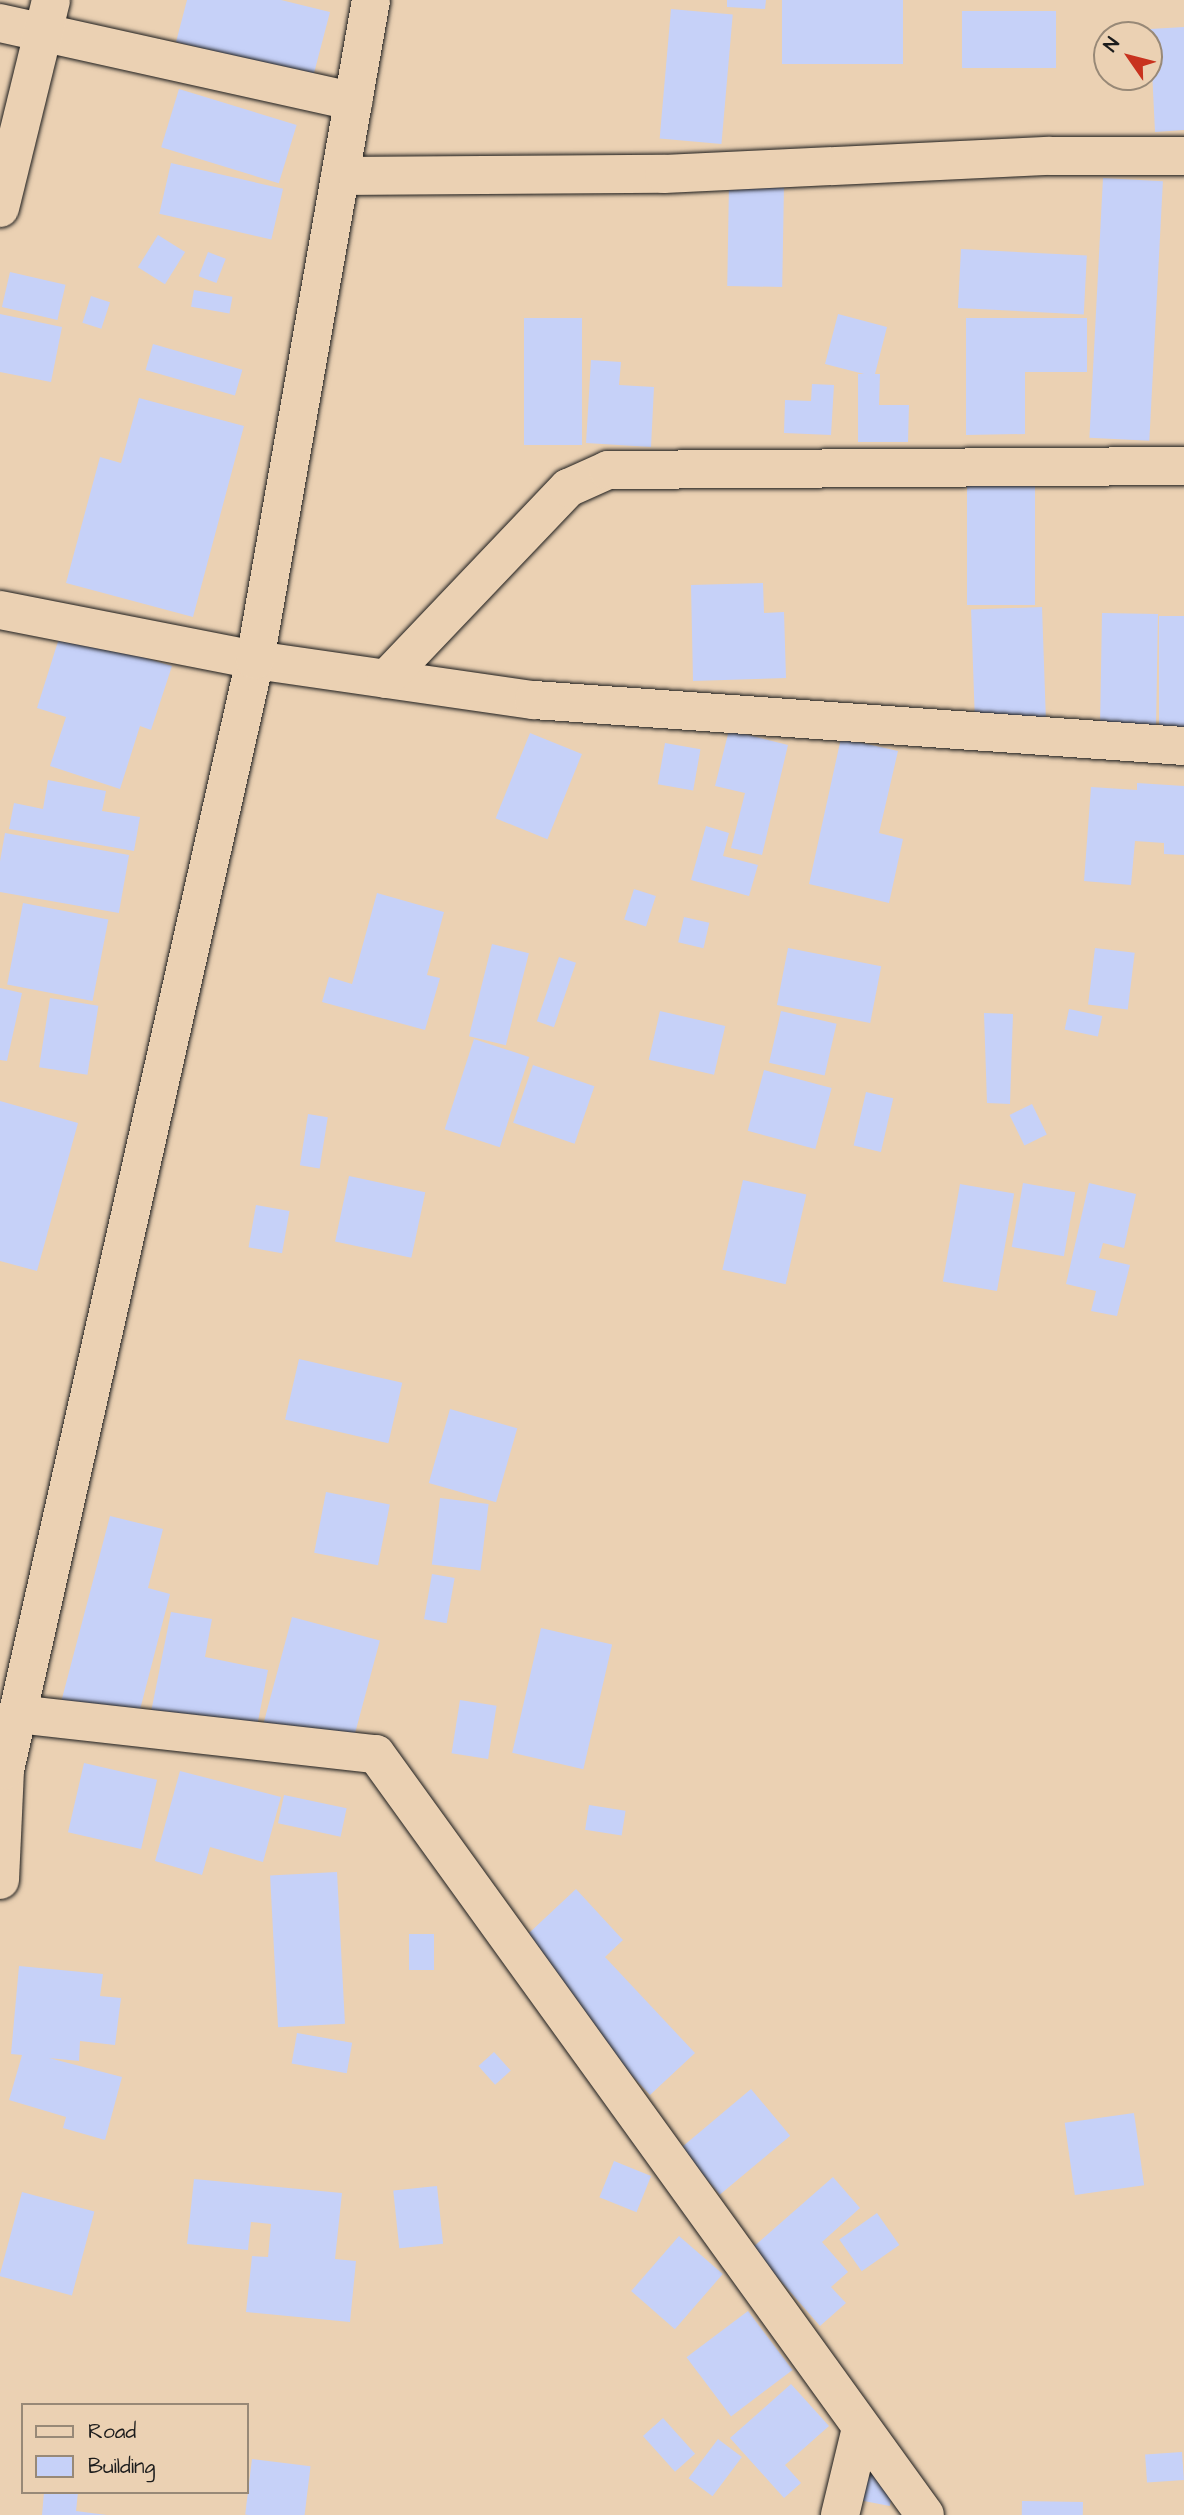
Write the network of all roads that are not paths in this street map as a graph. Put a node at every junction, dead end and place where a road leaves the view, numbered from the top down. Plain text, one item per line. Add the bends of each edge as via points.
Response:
1 (371, 0) edge
2 (46, 16) edge
3 (0, 23) edge
4 (353, 101) junction
5 (1184, 156) edge
6 (340, 176) junction
7 (0, 208) edge
8 (1184, 466) edge
9 (0, 610) edge
10 (255, 660) junction
11 (386, 679) junction
12 (1184, 746) edge
13 (12, 1705) edge
14 (0, 1880) edge
15 (861, 2428) junction
16 (840, 2515) edge
17 (925, 2515) edge

1 - 4 street
2 - 3 street
2 - 4 street
2 - 7 street
4 - 6 street
5 - 6 street via 1050,156 664,174
6 - 10 street
8 - 11 street via 608,470 568,488
9 - 10 street
10 - 11 street
10 - 13 street
11 - 12 street via 534,700
13 - 14 street
13 - 15 street via 376,1754
15 - 16 street
15 - 17 street

